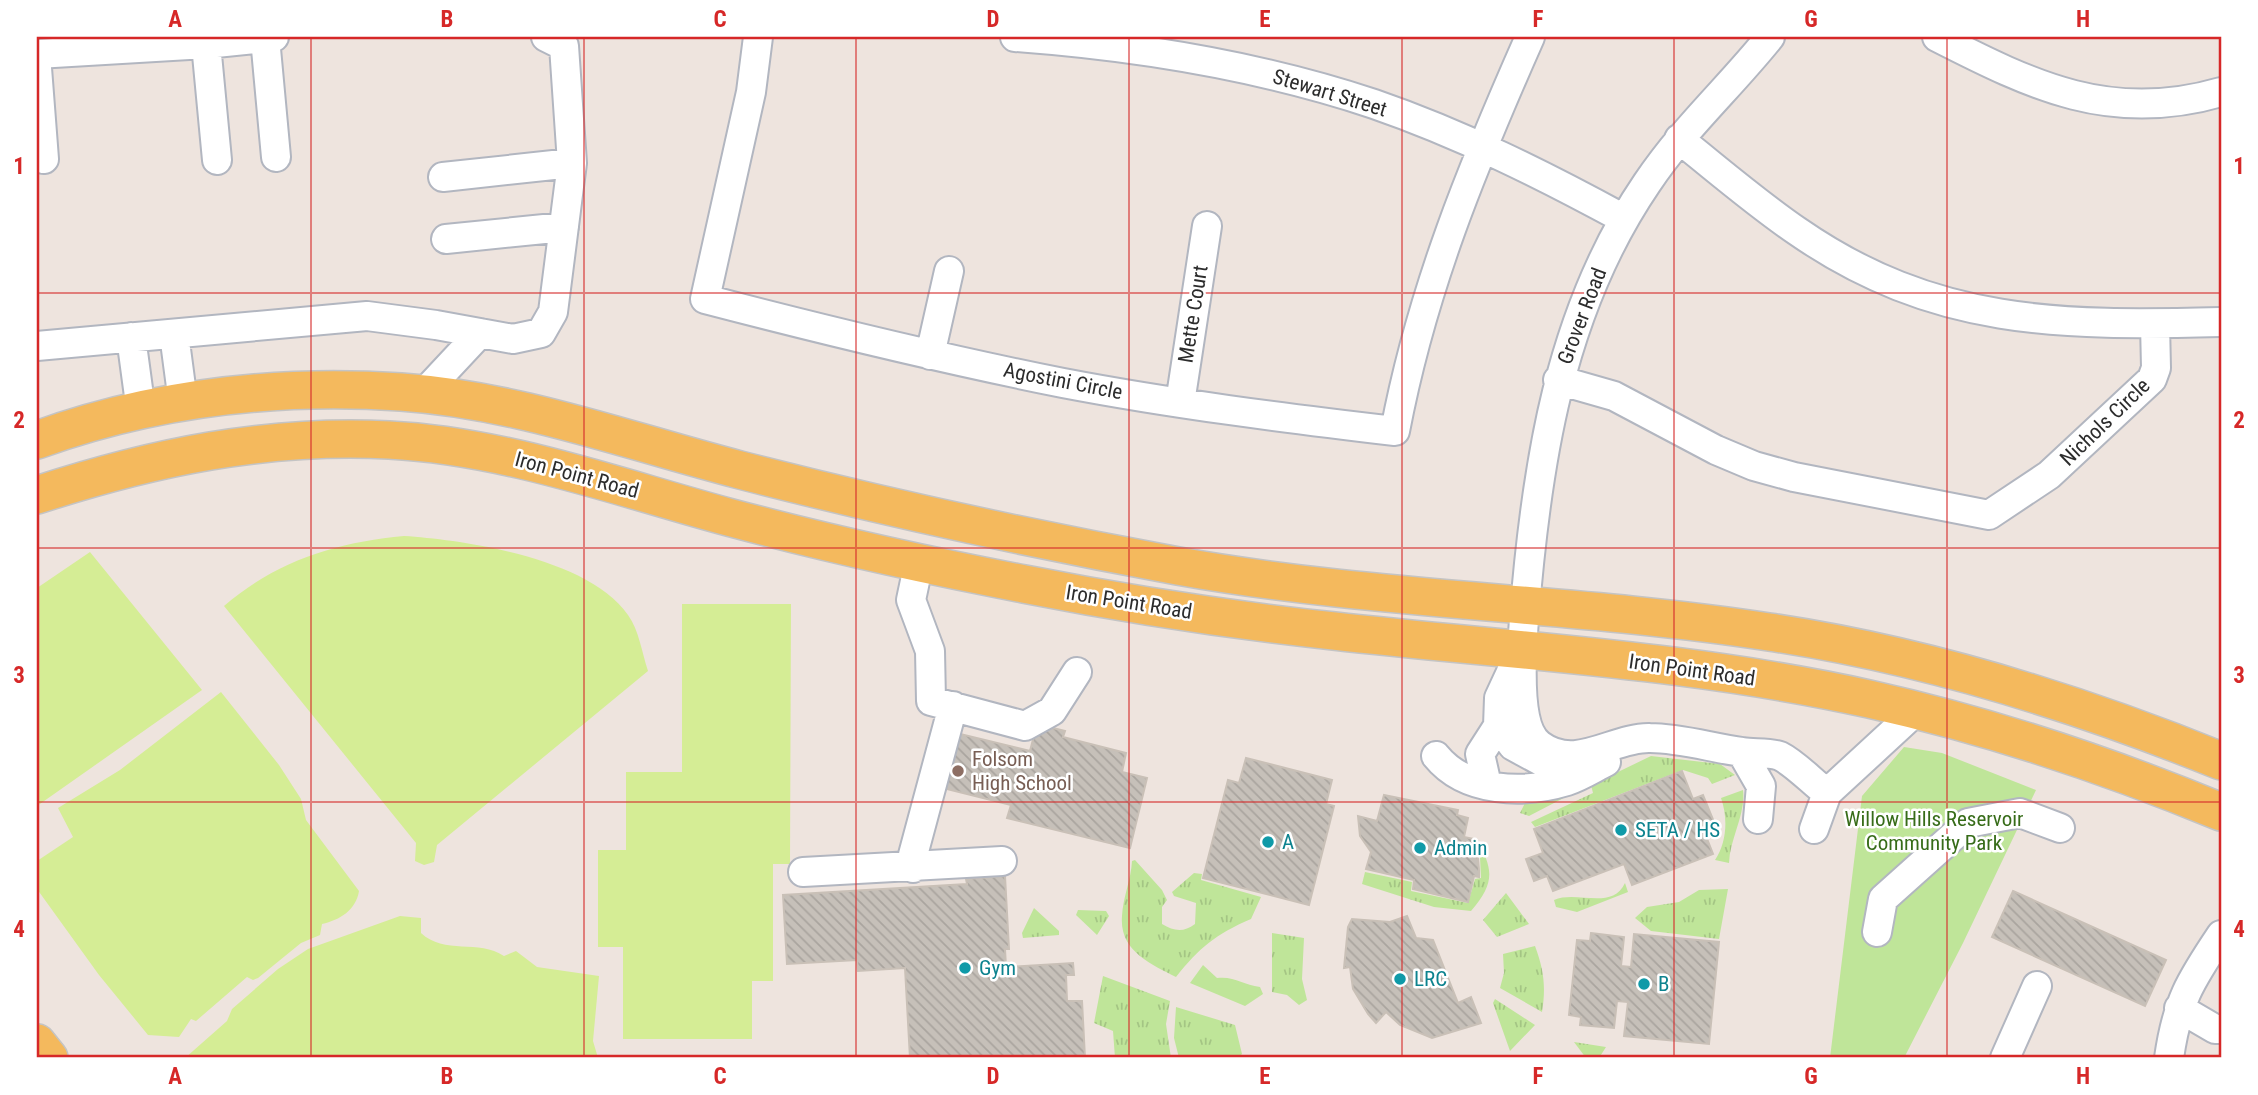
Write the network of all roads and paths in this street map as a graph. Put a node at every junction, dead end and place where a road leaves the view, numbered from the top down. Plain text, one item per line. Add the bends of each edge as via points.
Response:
1 (270, 37) edge
2 (547, 37) edge
3 (758, 37) edge
4 (1014, 37) edge
5 (1530, 37) edge
6 (1770, 37) edge
7 (1937, 37) edge
8 (148, 42) edge
9 (206, 44) junction
10 (37, 54) edge
11 (37, 68) edge
12 (2221, 92) edge
13 (1679, 139) junction
14 (1482, 146) junction
15 (276, 157) dead end
16 (44, 159) dead end
17 (217, 160) dead end
18 (572, 163) junction
19 (443, 177) dead end
20 (1624, 219) junction
21 (1207, 226) dead end
22 (564, 227) junction
23 (446, 239) dead end
24 (949, 271) dead end
25 (2221, 322) edge
26 (2155, 324) junction
27 (480, 333) junction
28 (174, 334) junction
29 (131, 337) junction
30 (37, 346) edge
31 (930, 355) junction
32 (1558, 380) junction
33 (424, 394) junction
34 (183, 402) junction
35 (1180, 402) junction
36 (141, 411) junction
37 (37, 440) edge
38 (37, 471) edge
39 (37, 495) edge
40 (919, 562) junction
41 (1525, 606) junction
42 (1521, 649) junction
43 (1077, 672) dead end
44 (953, 706) junction
45 (1916, 712) junction
46 (1652, 737) junction
47 (1742, 752) junction
48 (1488, 754) junction
49 (2221, 761) edge
50 (1606, 762) junction
51 (1559, 769) junction
52 (1827, 793) junction
53 (2221, 812) edge
54 (1758, 819) dead end
55 (2060, 828) dead end
56 (1814, 829) dead end
57 (1002, 861) dead end
58 (913, 868) junction
59 (803, 872) dead end
60 (1877, 932) dead end
61 (2221, 935) edge
62 (2037, 986) dead end
63 (2179, 1007) junction
64 (2221, 1030) edge
65 (37, 1043) edge
66 (49, 1058) edge
67 (2006, 1058) edge
68 (2169, 1058) edge

1 - 9 street
1 - 15 street
2 - 18 street via 564,46
3 - 31 street, Agostini Circle via 751,92 705,299
4 - 14 street, Stewart Street via 1104,44 1285,78 1373,104
5 - 14 street
6 - 13 street, Grover Road
7 - 12 street via 2013,76 2074,97 2138,104
8 - 9 street
8 - 10 street
9 - 17 street
11 - 16 street
13 - 20 street, Grover Road
13 - 26 street via 1796,231 1877,276 1928,297 2018,318
14 - 20 street, Stewart Street
14 - 35 street, Agostini Circle via 1427,295 1395,431
18 - 19 street
18 - 22 street
20 - 32 street, Grover Road via 1588,293
21 - 35 street, Mette Court
22 - 23 street
22 - 27 street via 553,312 541,333 513,339
24 - 31 street
25 - 26 street
26 - 32 street, Nichols Circle via 2152,379 2049,475 1989,515 1754,466 1614,396
27 - 28 street via 367,316
27 - 33 street
28 - 29 street
28 - 34 street
29 - 30 street
29 - 36 street
31 - 35 street, Agostini Circle
32 - 41 street, Grover Road
33 - 34 main road, Iron Point Road via 296,390
33 - 41 main road, Iron Point Road via 526,411 808,487 1031,537 1183,566 1336,588
34 - 36 main road, Iron Point Road
34 - 38 main road via 181,418 169,430
36 - 37 main road, Iron Point Road
39 - 40 main road, Iron Point Road via 167,457 233,446 291,439 399,441 521,460 729,517
40 - 42 main road, Iron Point Road via 1180,611
40 - 44 street via 911,600 930,651 931,701
41 - 42 street, Grover Road
41 - 49 main road, Iron Point Road via 1664,618 1878,650 2051,698
42 - 45 main road, Iron Point Road via 1761,679
42 - 46 street via 1524,719 1536,743 1580,755
42 - 48 street via 1499,698
43 - 44 street via 1052,710 1025,726
44 - 58 street
45 - 52 street
45 - 53 main road, Iron Point Road via 2058,750
46 - 47 street
46 - 50 street via 1644,746
47 - 52 street via 1779,756
47 - 54 street via 1761,786
48 - 48 street via 1475,783 1449,771 1436,756
48 - 50 street via 1540,787 1569,780
48 - 51 street via 1537,773
48 - 51 street via 1513,746
50 - 51 street via 1584,769
52 - 56 street
55 - 60 street via 2020,813 1968,823 1883,899
57 - 58 street
58 - 59 street
61 - 63 street via 2198,967
62 - 67 street
63 - 64 street
63 - 68 street
65 - 66 main road

